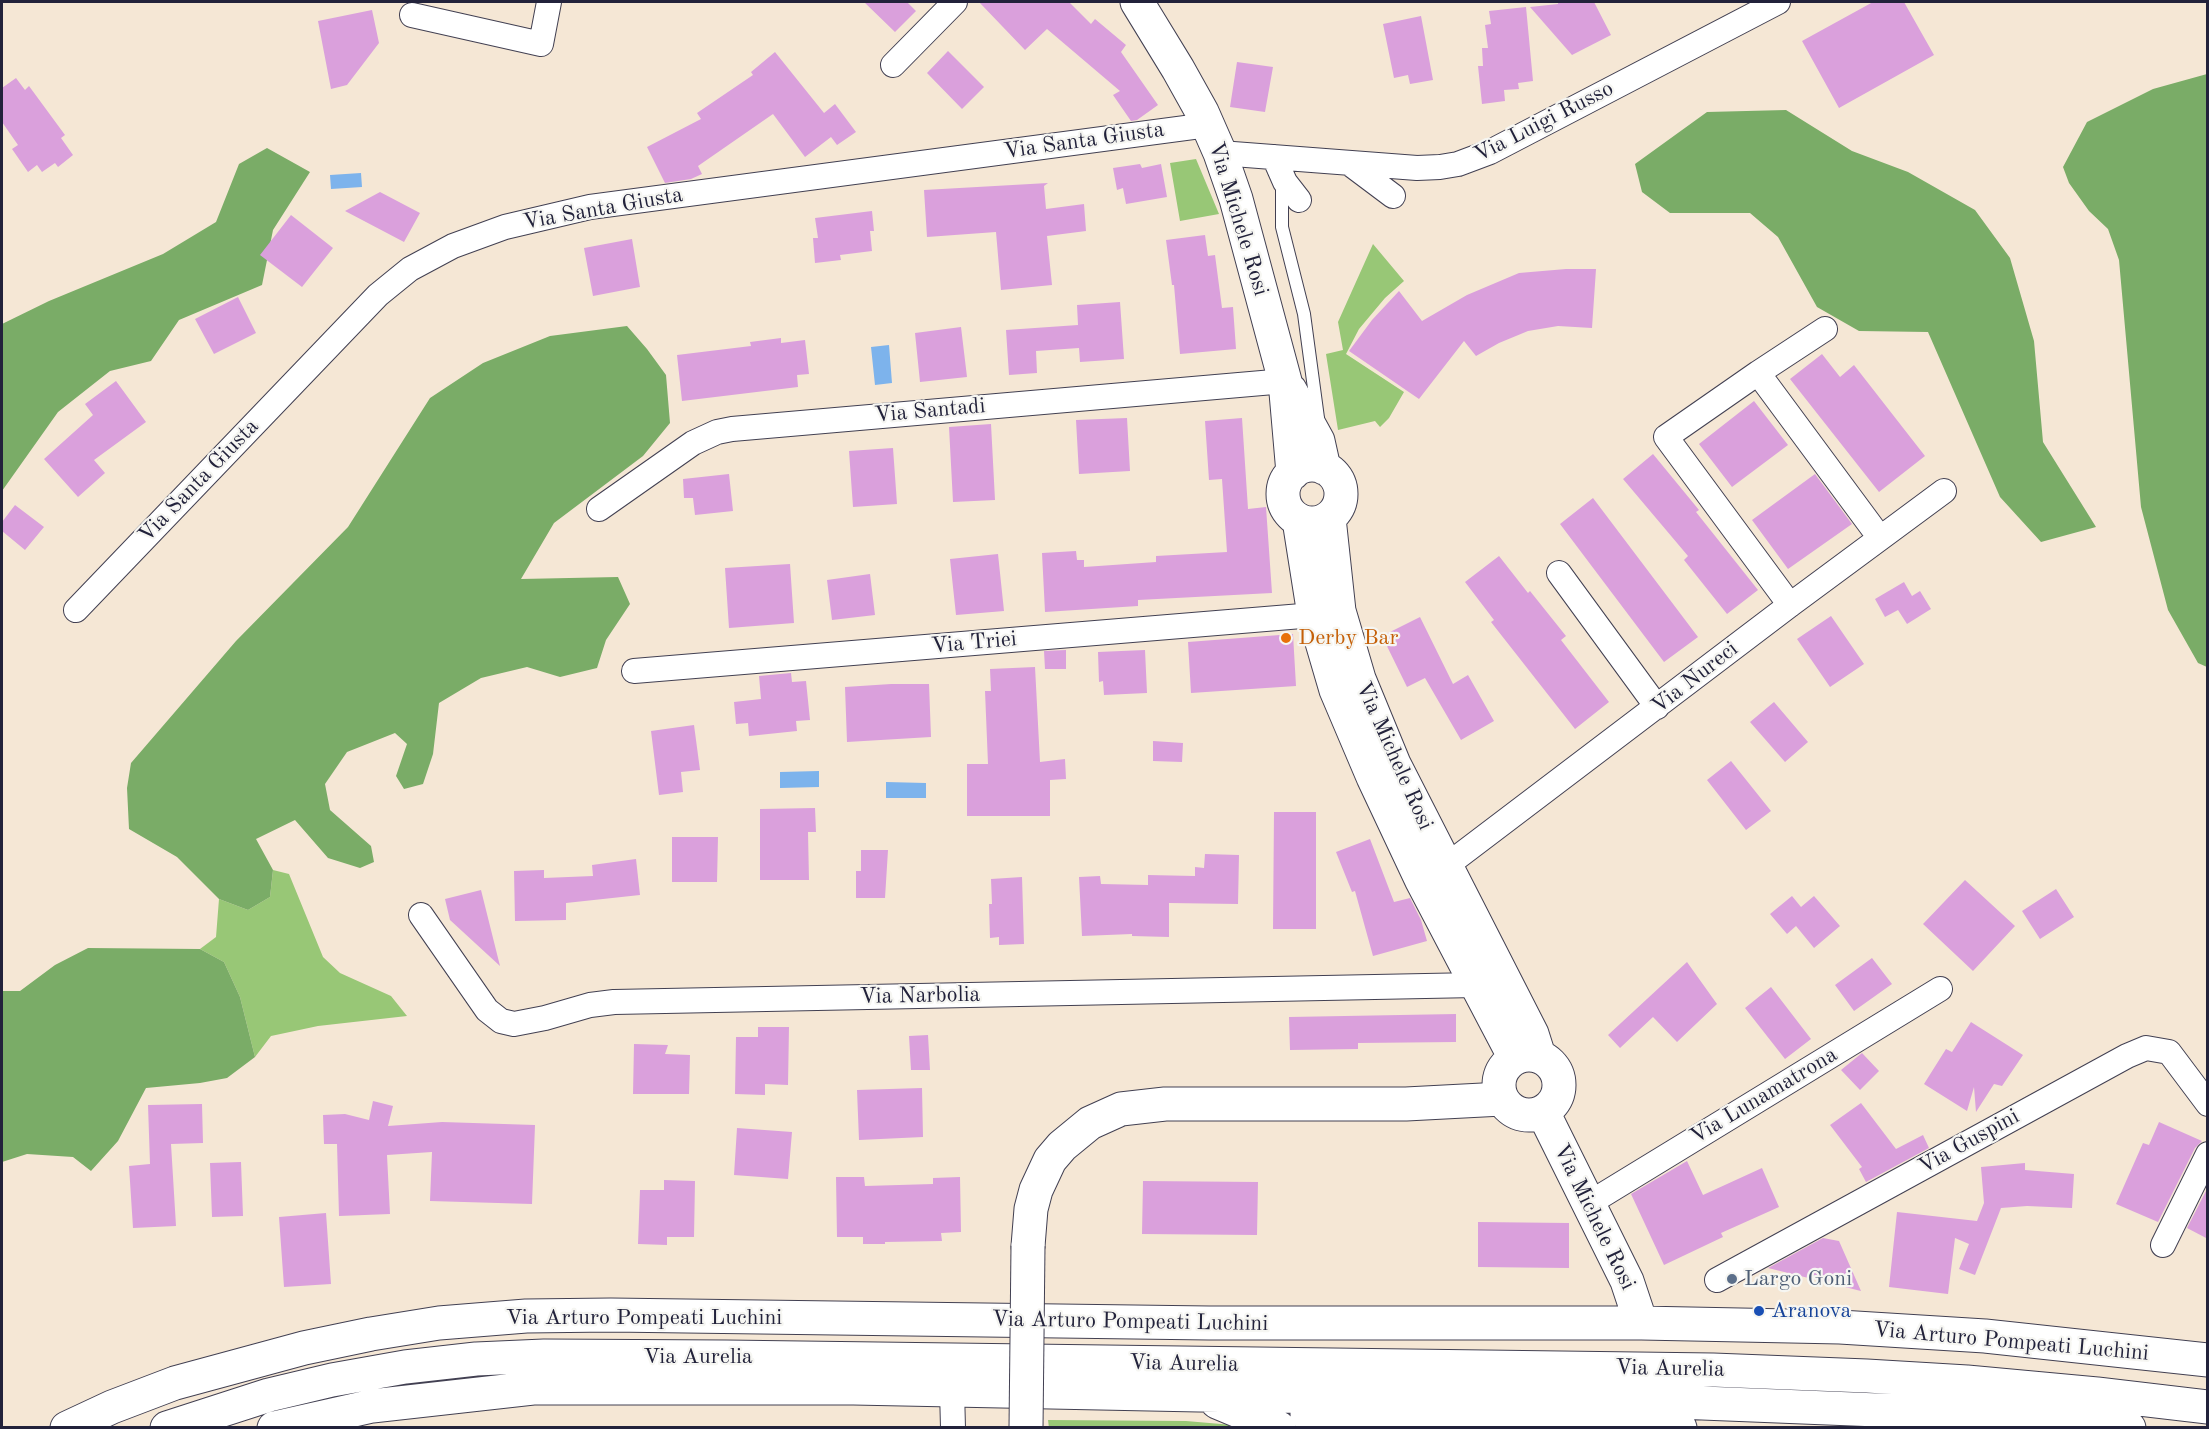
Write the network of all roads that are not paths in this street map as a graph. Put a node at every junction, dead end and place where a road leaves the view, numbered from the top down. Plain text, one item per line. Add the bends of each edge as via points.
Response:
1 (549, 2) edge
2 (955, 2) edge
3 (1137, 2) edge
4 (1778, 2) edge
5 (412, 15) dead end
6 (892, 65) dead end
7 (1214, 139) junction
8 (1349, 163) junction
9 (1278, 166) junction
10 (1393, 196) dead end
11 (1299, 200) dead end
12 (1825, 329) dead end
13 (1758, 373) junction
14 (1285, 381) junction
15 (1323, 462) junction
16 (1293, 473) junction
17 (1944, 491) dead end
18 (599, 509) dead end
19 (1314, 519) junction
20 (1880, 538) junction
21 (1559, 573) dead end
22 (1790, 605) junction
23 (76, 610) dead end
24 (1314, 615) junction
25 (634, 671) dead end
26 (1657, 707) junction
27 (1446, 866) junction
28 (421, 915) dead end
29 (1476, 985) junction
30 (1940, 989) dead end
31 (1527, 1057) junction
32 (1502, 1099) junction
33 (2208, 1104) edge
34 (1543, 1112) junction
35 (2208, 1154) edge
36 (1588, 1204) junction
37 (2163, 1245) dead end
38 (1717, 1280) dead end
39 (1641, 1323) junction
40 (2208, 1360) edge
41 (952, 1390) junction
42 (1199, 1395) junction
43 (2208, 1407) edge
44 (1487, 1427) edge
45 (67, 1428) edge
46 (167, 1428) edge
47 (274, 1428) edge
48 (953, 1428) edge
49 (1026, 1428) edge
50 (1279, 1428) edge
51 (1680, 1428) edge
52 (2129, 1428) edge

1 - 5 street via 541,44
2 - 6 street
3 - 7 main road, Via Michele Rosi
4 - 8 street, Via Luigi Russo via 1469,161 1431,168
7 - 9 street, Via Luigi Russo
7 - 14 main road, Via Michele Rosi via 1236,199
7 - 23 street, Via Santa Giusta via 590,207 505,227 453,246 410,269 378,295
8 - 9 street, Via Luigi Russo
8 - 10 street
9 - 11 street
9 - 15 lane via 1282,227 1306,326
12 - 13 street
13 - 20 street
13 - 22 street via 1666,437
14 - 15 main road, Via Michele Rosi via 1318,441
14 - 16 main road, Via Michele Rosi
14 - 18 street, Via Santadi via 732,429 687,447
15 - 16 main road
15 - 19 main road, Via Michele Rosi via 1338,480 1340,504
16 - 19 main road, Via Michele Rosi via 1287,481 1284,499 1292,515
17 - 20 street, Via Nureci
19 - 24 main road, Via Michele Rosi
19 - 27 main road, Via Michele Rosi via 1359,680 1394,764
20 - 22 street, Via Nureci
21 - 26 street
22 - 26 street, Via Nureci
24 - 25 street, Via Triei
24 - 29 main road, Via Michele Rosi via 1336,690 1373,777 1420,879
26 - 27 street, Via Nureci
27 - 31 main road, Via Michele Rosi via 1532,1034
28 - 29 street, Via Narbolia via 487,1010 501,1021 514,1024 614,1002
29 - 31 main road, Via Michele Rosi
30 - 36 street, Via Lunamatrona
31 - 32 main road via 1502,1071
31 - 34 main road via 1548,1061 1559,1077 1557,1098
32 - 34 main road via 1515,1113 1534,1116
32 - 49 main road, bridge via 1406,1104 1165,1104 1121,1110 1083,1129 1050,1160 1031,1209
33 - 38 street, Via Guspini via 2169,1052 2146,1048
34 - 36 main road, Via Michele Rosi
35 - 37 street
36 - 39 main road, Via Michele Rosi via 1627,1281
39 - 40 main road, Via Arturo Pompeati Luchini via 1987,1330
39 - 45 main road, Via Arturo Pompeati Luchini via 526,1316 439,1323 304,1348 165,1387
41 - 42 main road, Via Aurelia
41 - 47 main road, Via Aurelia via 533,1388 372,1406
41 - 48 street
42 - 44 main road via 1326,1417
42 - 50 main road
42 - 52 main road, Via Aurelia via 1627,1400 1976,1414
43 - 46 main road, Via Aurelia via 1967,1382 1713,1370 544,1356 405,1367 332,1380 269,1395
44 - 51 main road

